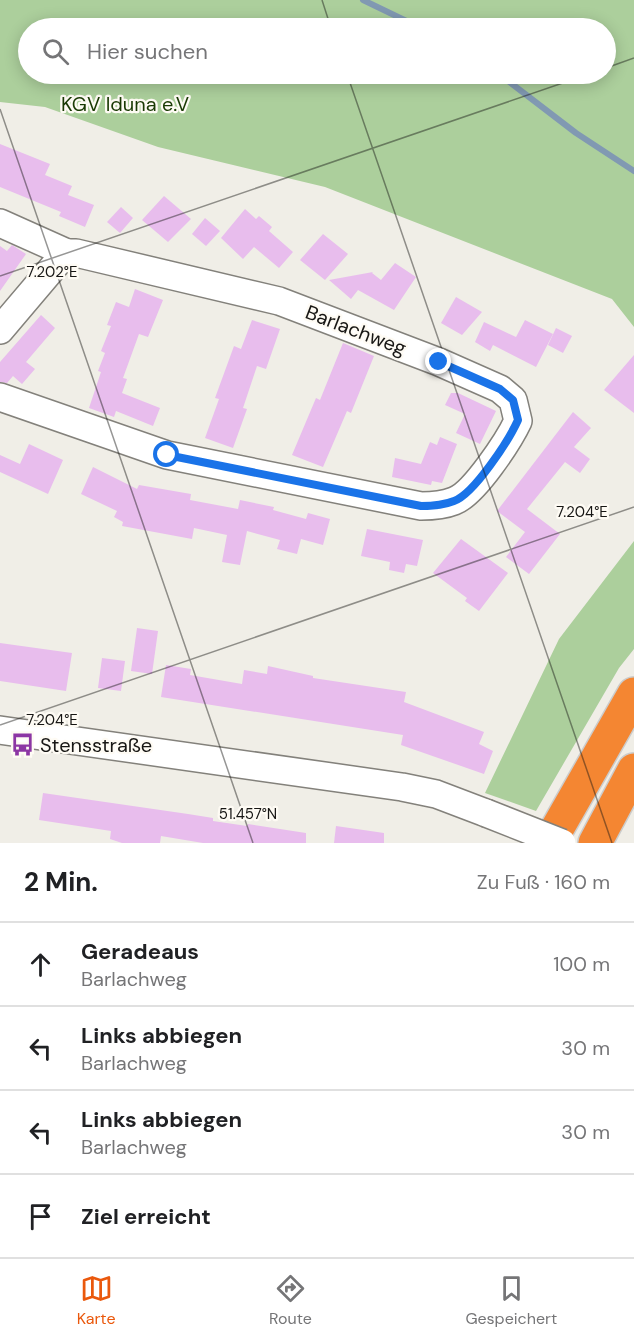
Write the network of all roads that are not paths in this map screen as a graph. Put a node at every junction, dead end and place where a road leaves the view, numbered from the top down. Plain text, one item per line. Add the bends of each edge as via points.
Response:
1 (0, 223) edge
2 (67, 253) junction
3 (0, 330) edge
4 (0, 397) edge
5 (634, 694) edge
6 (0, 729) edge
7 (634, 770) edge
8 (553, 841) edge
9 (596, 843) edge

1 - 2 street, Barlachweg
2 - 3 street
2 - 4 street, Barlachweg via 279,301 500,389 513,400 518,420 510,438 467,493 456,501 421,506 167,455
5 - 8 highway
6 - 8 street, bridge via 402,787 436,794
7 - 9 highway

